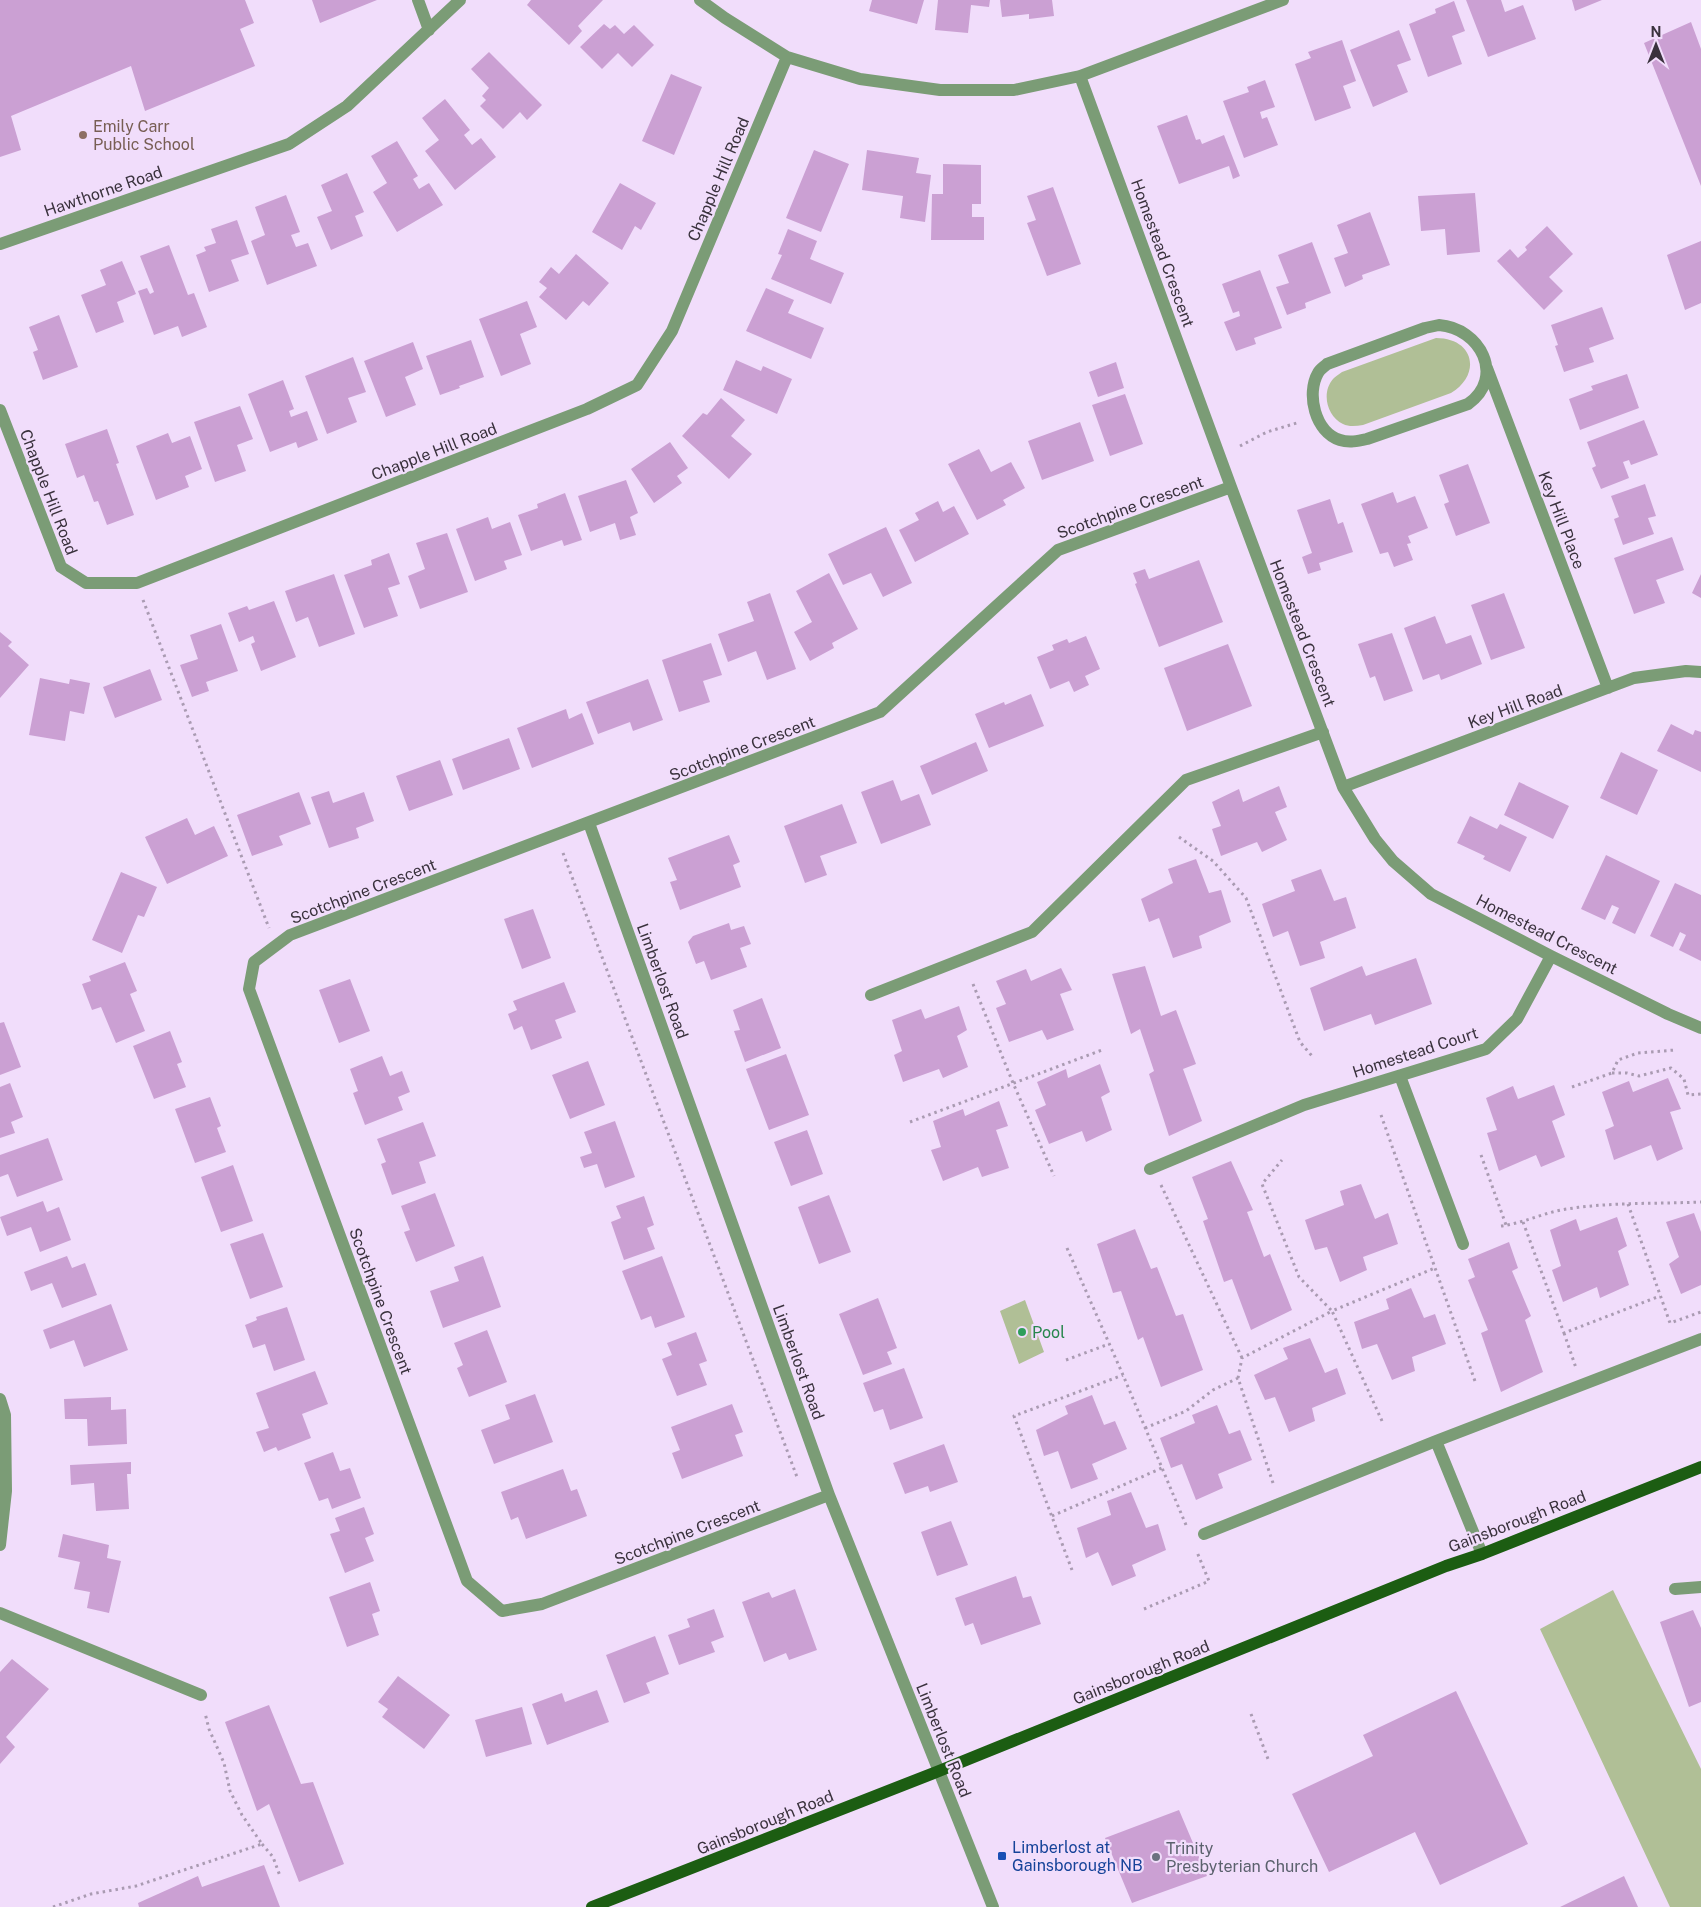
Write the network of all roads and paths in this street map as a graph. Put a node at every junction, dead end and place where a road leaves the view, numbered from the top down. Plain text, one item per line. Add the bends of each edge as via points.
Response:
1 (418, 0) edge
2 (460, 0) edge
3 (700, 0) edge
4 (1283, 0) edge
5 (429, 30) junction
6 (787, 57) junction
7 (1080, 76) junction
8 (0, 244) edge
9 (1485, 362) junction
10 (0, 410) edge
11 (1304, 420) dead end
12 (1240, 446) dead end
13 (1231, 487) junction
14 (136, 583) junction
15 (1701, 672) edge
16 (1608, 688) junction
17 (1323, 732) junction
18 (1343, 788) junction
19 (589, 823) junction
20 (1179, 837) dead end
21 (564, 853) dead end
22 (275, 946) junction
23 (1551, 956) junction
24 (972, 984) dead end
25 (871, 995) dead end
26 (1701, 1028) edge
27 (1102, 1050) dead end
28 (1675, 1050) dead end
29 (1312, 1056) dead end
30 (1612, 1073) junction
31 (1400, 1076) junction
32 (1013, 1083) junction
33 (1572, 1087) dead end
34 (1701, 1094) edge
35 (1381, 1115) dead end
36 (910, 1122) dead end
37 (1481, 1155) dead end
38 (1282, 1160) dead end
39 (1150, 1169) dead end
40 (1054, 1176) dead end
41 (1160, 1183) dead end
42 (1701, 1202) edge
43 (1628, 1204) junction
44 (1523, 1222) junction
45 (1506, 1225) junction
46 (1500, 1226) dead end
47 (1463, 1244) dead end
48 (1067, 1248) dead end
49 (1435, 1268) junction
50 (1660, 1296) junction
51 (1332, 1311) junction
52 (1701, 1312) edge
53 (1564, 1333) junction
54 (1701, 1339) edge
55 (1109, 1344) junction
56 (1242, 1358) junction
57 (1066, 1360) dead end
58 (1576, 1370) dead end
59 (1124, 1375) junction
60 (1238, 1378) junction
61 (1476, 1384) dead end
62 (0, 1399) edge
63 (1382, 1421) dead end
64 (1145, 1428) junction
65 (1436, 1441) junction
66 (1701, 1467) edge
67 (1162, 1468) junction
68 (796, 1477) dead end
69 (1273, 1483) dead end
70 (830, 1495) junction
71 (1052, 1516) junction
72 (1187, 1529) dead end
73 (1204, 1534) dead end
74 (0, 1545) edge
75 (1195, 1546) dead end
76 (1482, 1554) junction
77 (1072, 1570) dead end
78 (1701, 1587) edge
79 (1675, 1589) dead end
80 (1144, 1609) dead end
81 (0, 1613) edge
82 (201, 1695) joint
83 (1251, 1714) dead end
84 (1268, 1759) dead end
85 (939, 1771) junction
86 (262, 1844) junction
87 (280, 1876) dead end
88 (52, 1907) edge
89 (592, 1907) edge
90 (993, 1907) edge

1 - 5 street
2 - 5 street, Hawthorne Road
3 - 6 street
4 - 7 street
5 - 8 street, Hawthorne Road via 347,106 289,144
6 - 7 street via 860,79 940,90 1014,90
6 - 14 street, Chapple Hill Road via 672,330 638,385 587,409
7 - 13 street, Homestead Crescent
9 - 9 street, Key Hill Place via 1481,350 1462,330 1445,325 1425,328 1326,364 1314,382 1317,418 1331,436 1340,440 1367,439 1468,404 1477,398 1483,387 1487,375
9 - 16 street, Key Hill Place
10 - 14 street, Chapple Hill Road via 61,567 86,583
11 - 12 path via 1267,432
13 - 17 street, Homestead Crescent
13 - 19 street, Scotchpine Crescent via 1058,550 880,712
14 - 22 path
15 - 16 street, Key Hill Road via 1634,678
16 - 18 street, Key Hill Road
17 - 18 street, Homestead Crescent
17 - 25 street via 1186,780 1032,932
18 - 23 street, Homestead Crescent via 1393,861 1431,894
19 - 22 street, Scotchpine Crescent via 290,935
19 - 70 street, Limberlost Road
20 - 29 path via 1213,861 1246,898 1300,1042
21 - 68 path
22 - 70 street, Scotchpine Crescent via 254,962 249,989 467,1581 502,1611 542,1604
23 - 26 street, Homestead Crescent
23 - 31 street, Homestead Court via 1517,1019 1486,1049
24 - 32 path
27 - 32 path
28 - 30 path via 1638,1053 1618,1060
30 - 33 path
30 - 34 path via 1639,1076 1671,1068 1684,1079 1688,1095
31 - 39 street, Homestead Court via 1304,1105
31 - 47 street
32 - 36 path
32 - 40 path
35 - 49 path
37 - 45 path
38 - 51 path via 1262,1184 1299,1277
41 - 56 path
42 - 43 path
43 - 44 path via 1564,1209
43 - 50 path
44 - 45 path
44 - 53 path
45 - 46 path
48 - 55 path
49 - 51 path
49 - 61 path
50 - 52 path via 1670,1323
50 - 53 path
51 - 56 path
51 - 63 path
53 - 58 path
54 - 65 street
55 - 57 path
55 - 59 path
56 - 60 path
59 - 64 path
59 - 71 path via 1014,1416
60 - 64 path via 1213,1390 1186,1411
60 - 69 path
62 - 74 street via 6,1416 6,1491
64 - 67 path
65 - 73 street
65 - 76 street
66 - 76 main road, Gainsborough Road
67 - 71 path
67 - 72 path
70 - 85 street, Limberlost Road
71 - 77 path
75 - 80 path via 1210,1581
76 - 85 main road, Gainsborough Road
78 - 79 street
81 - 82 street
82 - 86 path via 208,1729 224,1763 230,1791
83 - 84 path
85 - 89 main road, Gainsborough Road
85 - 90 street, Limberlost Road
86 - 87 path via 273,1857
86 - 88 path via 136,1886 90,1894

